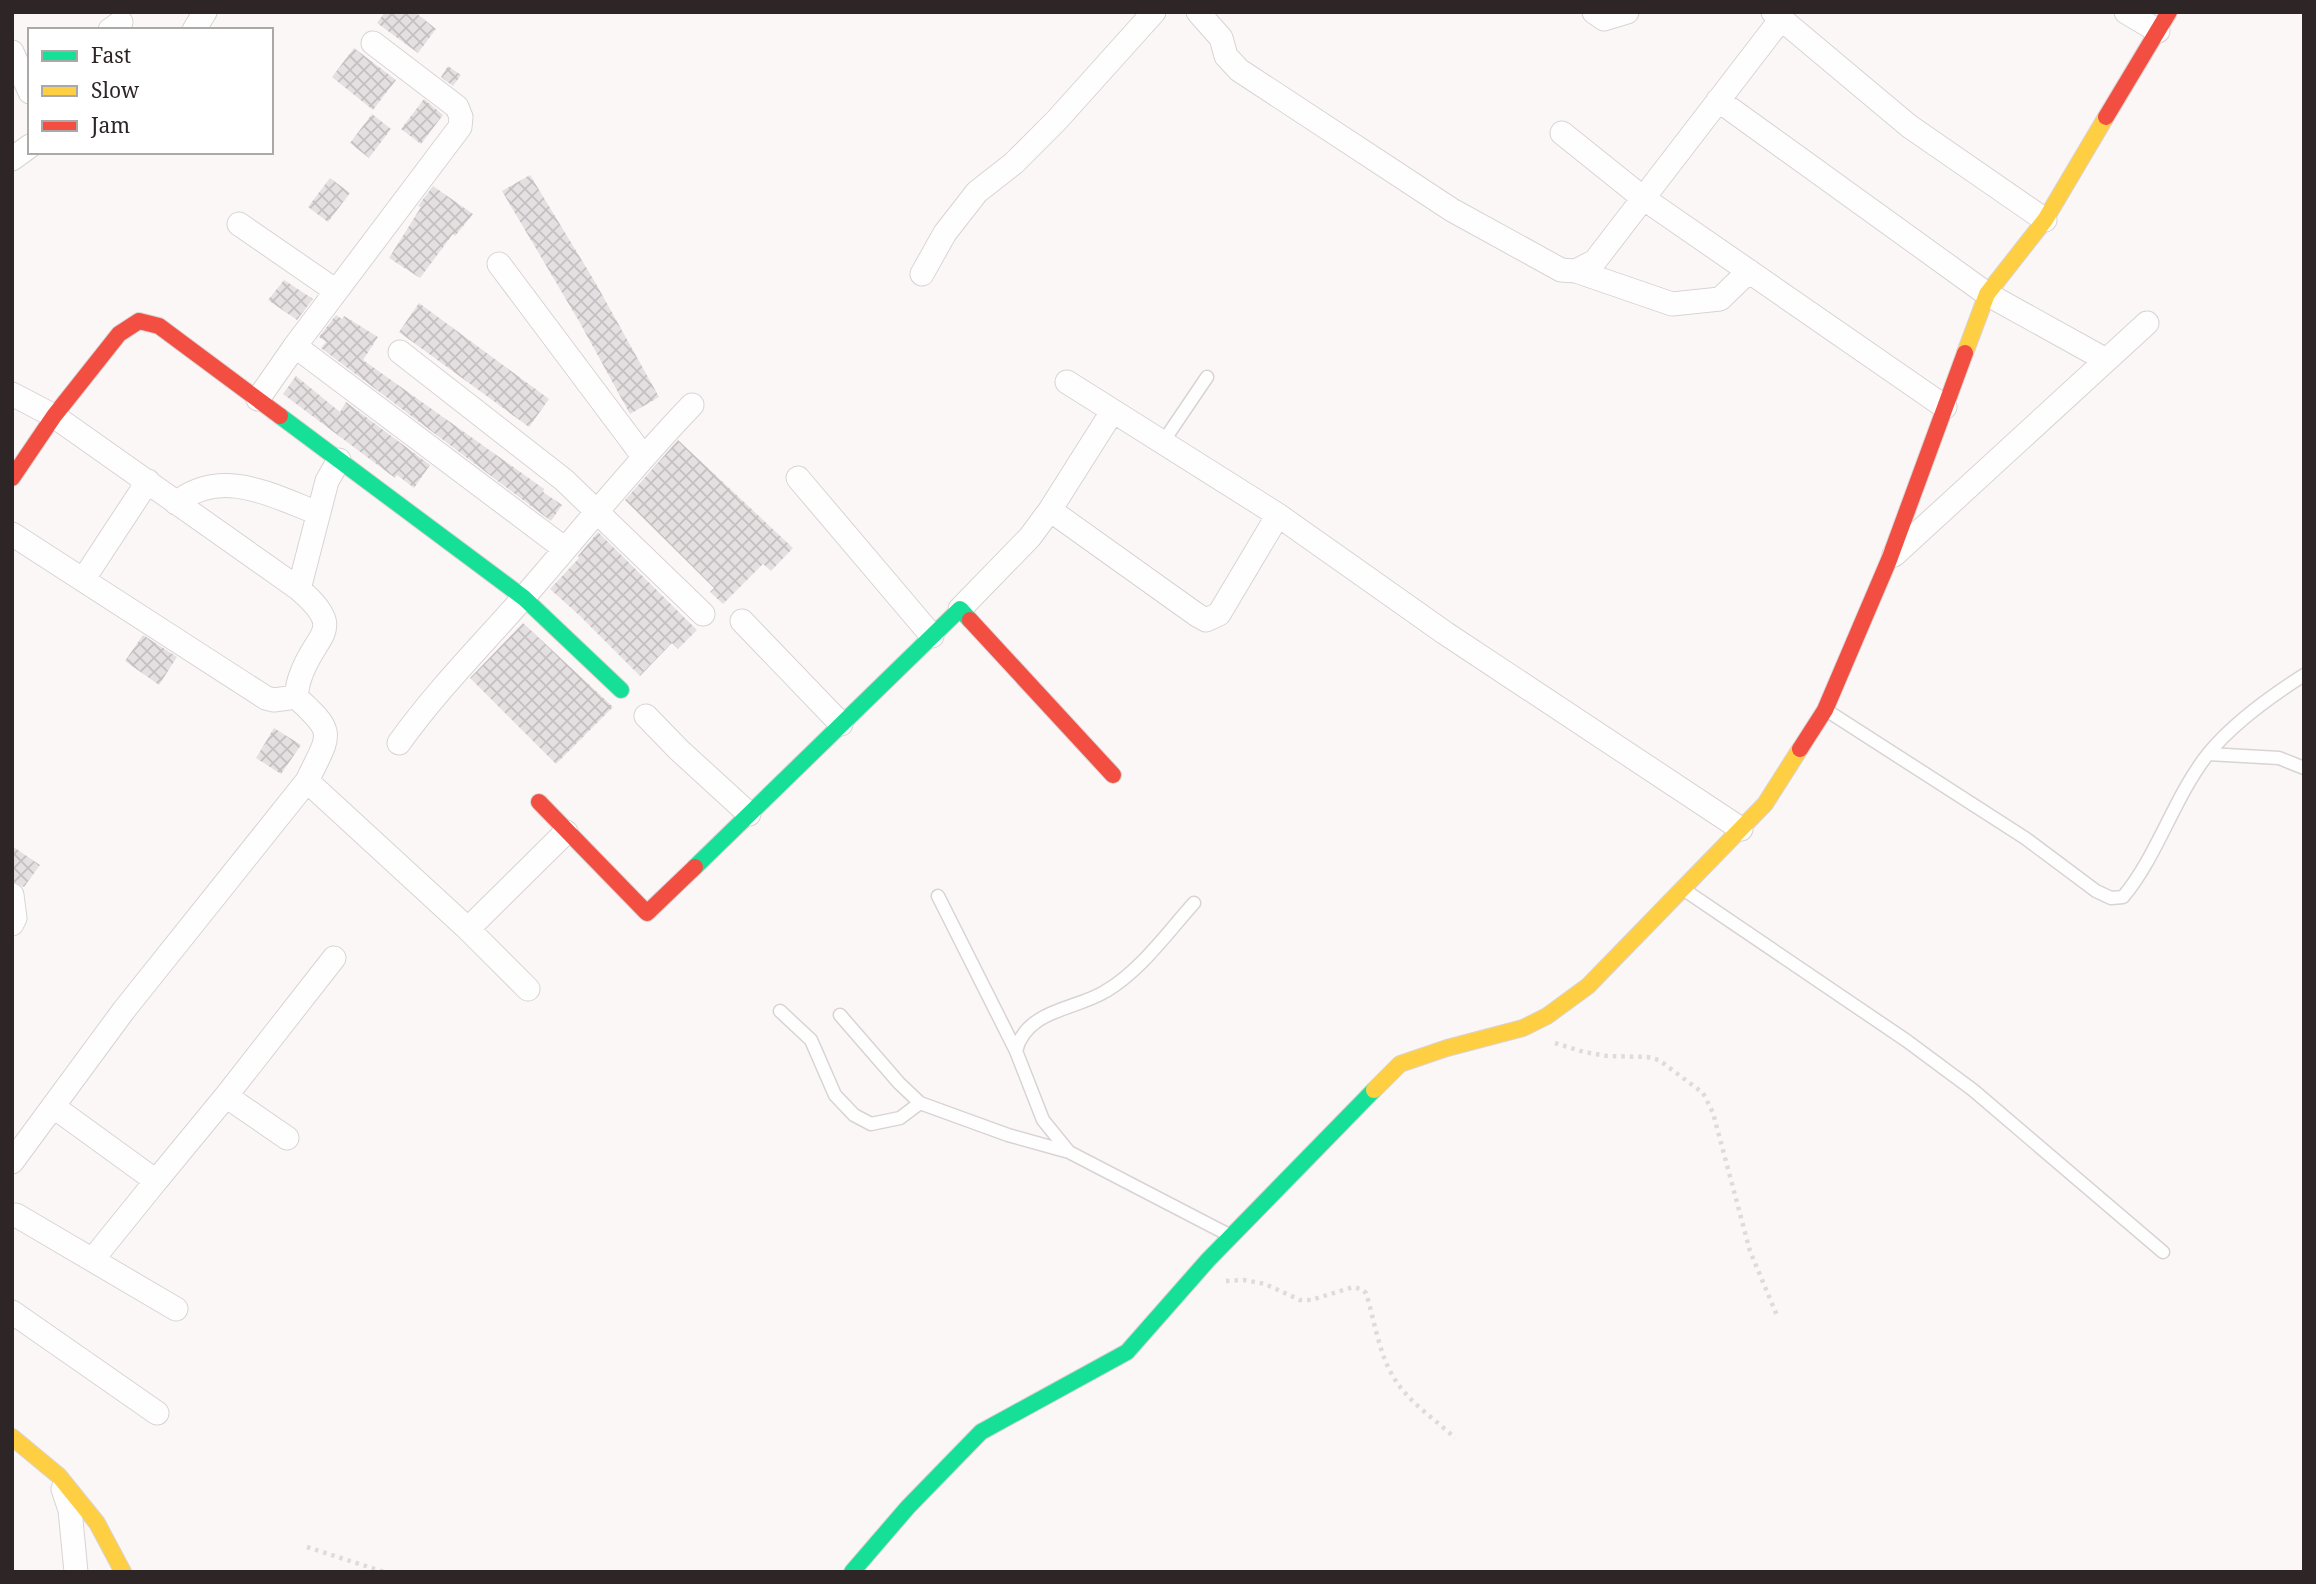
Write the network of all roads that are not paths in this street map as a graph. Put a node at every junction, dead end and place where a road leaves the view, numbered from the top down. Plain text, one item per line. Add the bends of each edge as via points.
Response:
1 (205, 12) edge
2 (1154, 12) edge
3 (1198, 12) edge
4 (1594, 12) edge
5 (1627, 12) edge
6 (2126, 12) edge
7 (1777, 15) edge
8 (2163, 22) edge
9 (195, 28) edge
10 (373, 43) dead end
11 (12, 52) edge
12 (28, 86) edge
13 (1718, 100) junction
14 (1562, 133) dead end
15 (28, 147) edge
16 (12, 159) edge
17 (1643, 198) junction
18 (2045, 220) junction
19 (239, 224) dead end
20 (499, 264) dead end
21 (1576, 271) junction
22 (1749, 271) junction
23 (922, 274) dead end
24 (336, 291) junction
25 (1987, 295) junction
26 (2147, 323) dead end
27 (295, 346) junction
28 (400, 352) dead end
29 (2106, 360) junction
30 (1207, 377) dead end
31 (1067, 382) dead end
32 (12, 394) edge
33 (258, 399) junction
34 (692, 405) dead end
35 (1945, 407) junction
36 (1112, 412) junction
37 (54, 416) junction
38 (1163, 442) junction
39 (643, 456) junction
40 (339, 460) junction
41 (12, 478) edge
42 (798, 478) dead end
43 (148, 481) junction
44 (176, 503) junction
45 (1050, 510) junction
46 (598, 511) junction
47 (317, 513) junction
48 (1278, 516) junction
49 (12, 534) edge
50 (565, 549) junction
51 (1889, 559) junction
52 (83, 580) junction
53 (299, 589) junction
54 (524, 598) junction
55 (960, 609) junction
56 (703, 614) dead end
57 (742, 621) dead end
58 (932, 636) junction
59 (2304, 675) edge
60 (621, 690) dead end
61 (296, 697) junction
62 (1825, 710) junction
63 (646, 716) dead end
64 (841, 724) junction
65 (399, 743) dead end
66 (2208, 754) junction
67 (2304, 768) edge
68 (1113, 775) dead end
69 (307, 780) junction
70 (539, 802) dead end
71 (749, 814) junction
72 (1741, 829) junction
73 (566, 832) junction
74 (1683, 889) junction
75 (12, 895) edge
76 (938, 896) dead end
77 (1194, 902) dead end
78 (12, 924) edge
79 (468, 929) junction
80 (334, 958) dead end
81 (528, 989) dead end
82 (780, 1011) dead end
83 (840, 1015) dead end
84 (1016, 1051) junction
85 (226, 1096) junction
86 (920, 1103) junction
87 (54, 1107) junction
88 (287, 1138) dead end
89 (1069, 1152) junction
90 (12, 1162) edge
91 (156, 1181) junction
92 (13, 1215) edge
93 (1232, 1236) junction
94 (2163, 1252) dead end
95 (93, 1259) junction
96 (176, 1309) dead end
97 (12, 1312) edge
98 (157, 1413) dead end
99 (12, 1437) edge
100 (59, 1476) junction
101 (76, 1572) edge
102 (123, 1572) edge
103 (852, 1572) edge

1 - 9 street
2 - 23 street via 1056,121 977,192 945,233
3 - 21 street via 1221,38 1226,56 1249,76 1452,210 1562,270
4 - 5 street via 1604,19
6 - 8 street
7 - 13 street
7 - 18 street via 1909,126
8 - 18 street
10 - 24 street via 457,107 460,127
11 - 12 street
13 - 17 street
13 - 25 street
14 - 17 street
15 - 16 street
17 - 21 street via 1595,261
17 - 22 street
18 - 25 street
19 - 24 street
20 - 39 street
21 - 22 street via 1672,304 1720,299
22 - 35 street
24 - 27 street
25 - 29 street
25 - 35 street
26 - 29 street
27 - 33 street
27 - 50 street
28 - 46 street
29 - 51 street
30 - 38 lane
31 - 36 street
32 - 37 street
33 - 37 street via 159,326 139,321 120,334
33 - 40 street
34 - 39 street
35 - 51 street
36 - 38 street
36 - 45 street
37 - 41 street
37 - 43 street
38 - 48 street
39 - 46 street
40 - 47 street
40 - 54 street
42 - 58 street
43 - 44 street
43 - 52 street
44 - 47 street via 198,489 231,484
44 - 53 street
45 - 48 street via 1206,620 1219,614
45 - 55 street via 1014,555
46 - 50 street
46 - 56 street
47 - 53 street
48 - 72 street
49 - 52 street
50 - 54 street
51 - 62 street
52 - 61 street via 266,698
53 - 61 street via 320,610 325,629 300,675
54 - 60 street
54 - 65 street
55 - 58 street
55 - 68 street
57 - 64 street
58 - 64 street
59 - 66 lane via 2263,703
61 - 69 street via 326,728 324,746
62 - 66 lane via 2111,898 2123,897 2134,883
62 - 72 street via 1765,804
63 - 71 street
64 - 71 street
66 - 67 lane via 2279,758
69 - 79 street
69 - 87 street via 124,1010
70 - 73 street
71 - 73 street via 647,913
72 - 74 street
73 - 79 street
74 - 93 street via 1588,986 1547,1016 1523,1028 1400,1064
74 - 94 lane via 1973,1090
75 - 78 street
76 - 84 lane
77 - 84 lane via 1122,980 1105,992 1037,1020 1024,1031
79 - 81 street
80 - 85 street
82 - 86 lane via 811,1040 835,1095 854,1115 871,1124 900,1118
83 - 86 lane
84 - 89 lane via 1043,1120
85 - 88 street
85 - 91 street
86 - 89 lane
87 - 90 street
87 - 91 street
89 - 93 lane
91 - 95 street
92 - 95 street
93 - 103 street via 1127,1352 981,1432
95 - 96 street
97 - 98 street
99 - 100 street
100 - 101 street via 70,1510
100 - 102 street via 97,1523

